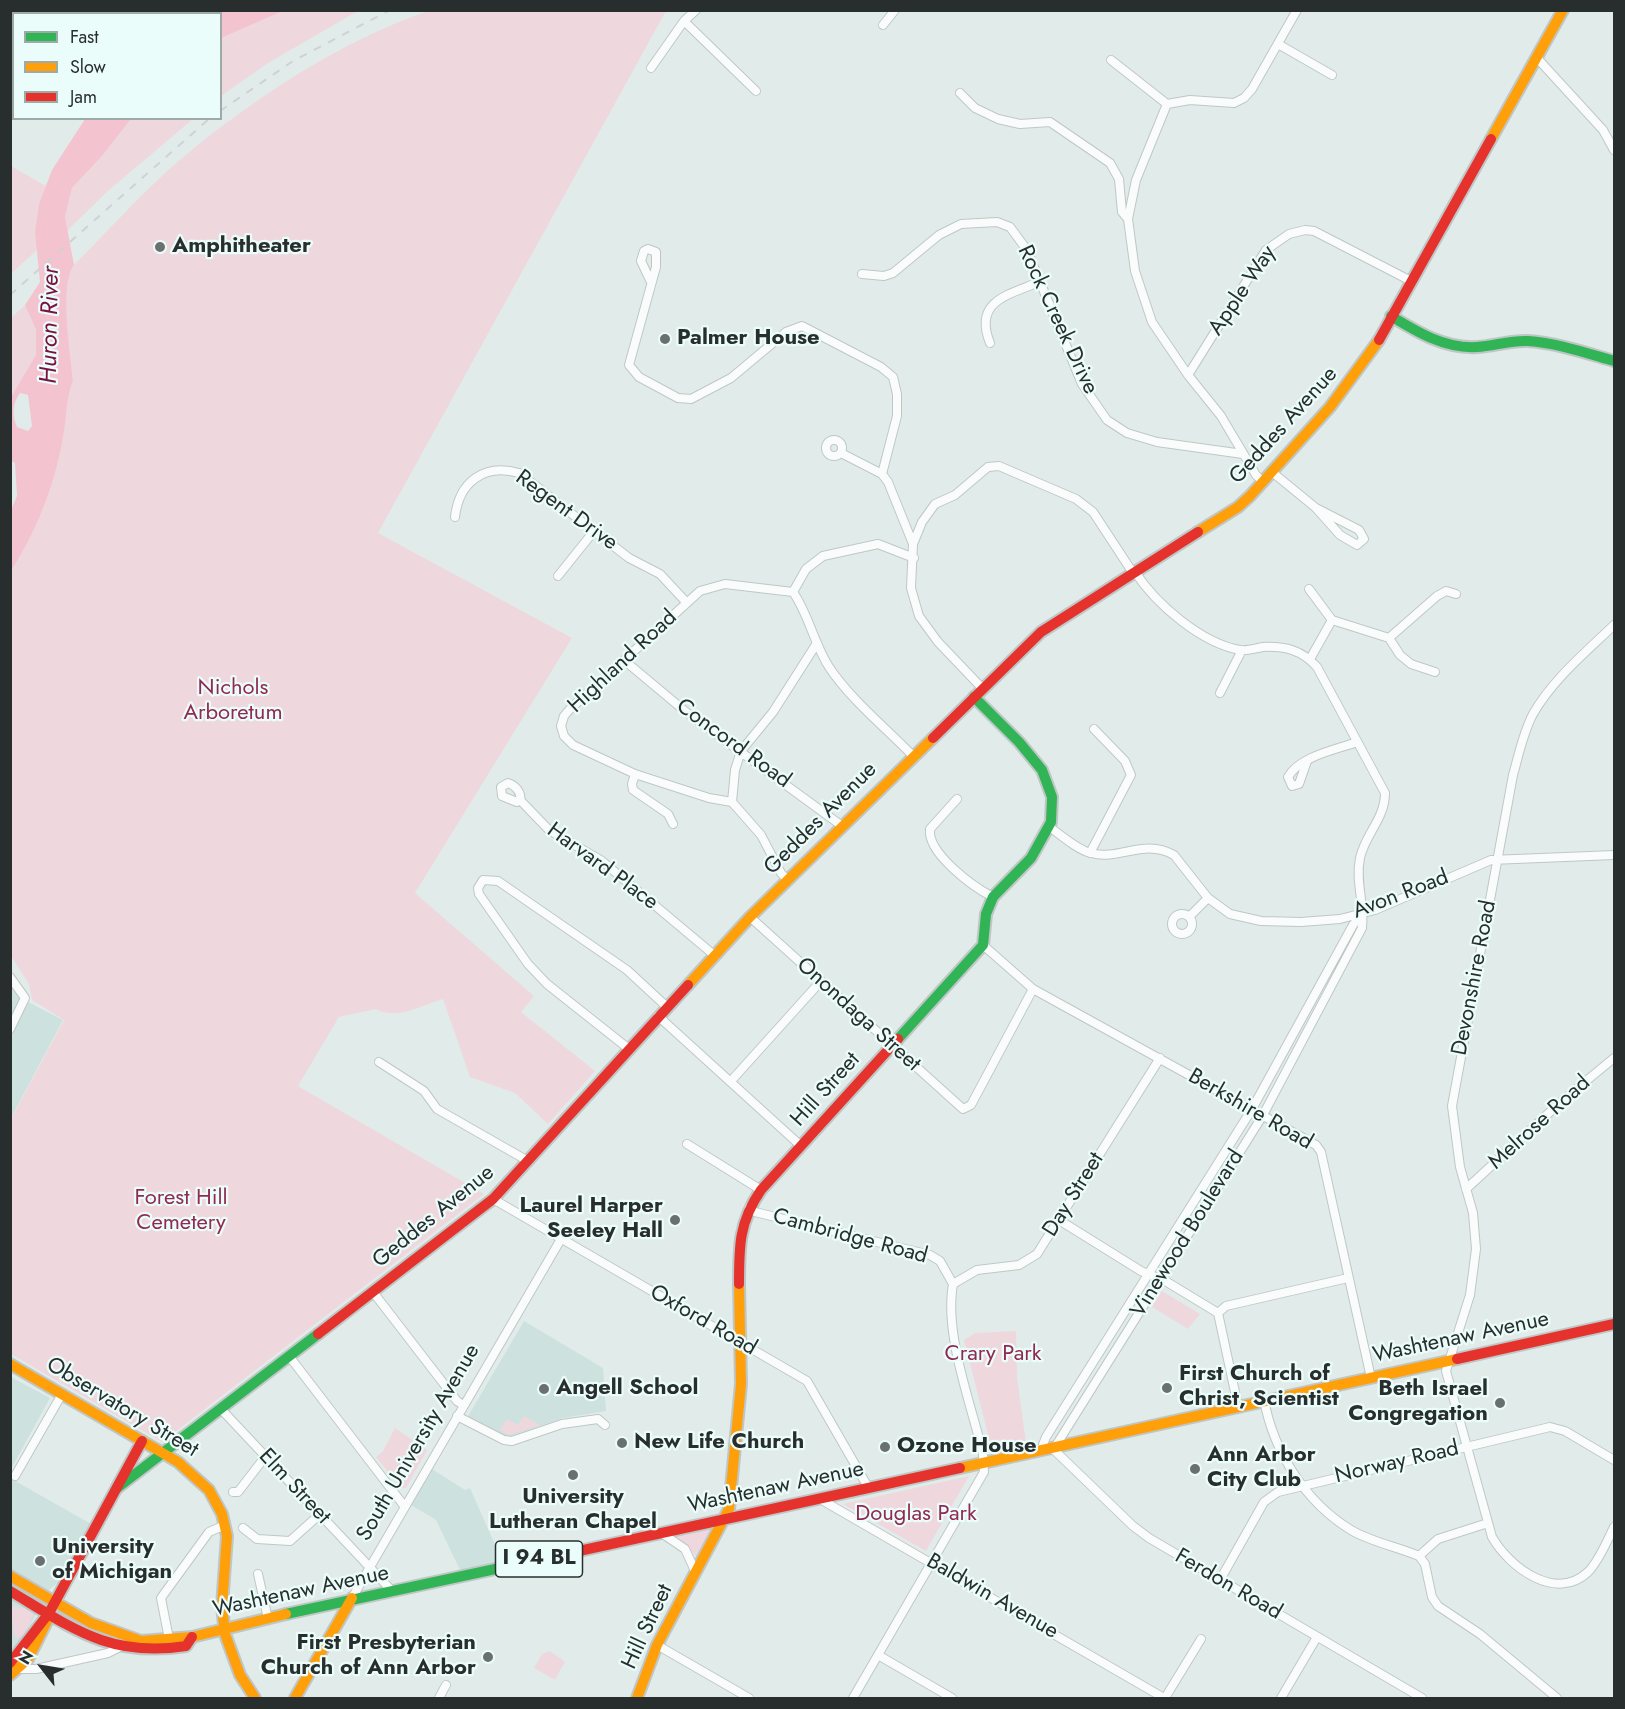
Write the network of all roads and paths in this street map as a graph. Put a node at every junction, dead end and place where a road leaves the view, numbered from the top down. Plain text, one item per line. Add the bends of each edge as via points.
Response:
1 (696, 10) edge
2 (895, 10) edge
3 (1297, 10) edge
4 (1563, 10) edge
5 (684, 21) junction
6 (883, 25) dead end
7 (1278, 44) junction
8 (1537, 58) junction
9 (1111, 60) dead end
10 (651, 68) dead end
11 (1332, 75) dead end
12 (756, 91) dead end
13 (960, 93) dead end
14 (1167, 104) junction
15 (1614, 150) edge
16 (1128, 219) junction
17 (862, 274) dead end
18 (1411, 281) junction
19 (651, 282) dead end
20 (1039, 282) junction
21 (1391, 316) junction
22 (990, 343) dead end
23 (1614, 361) edge
24 (1188, 375) junction
25 (841, 453) dead end
26 (1243, 454) junction
27 (1272, 472) junction
28 (882, 474) junction
29 (1263, 482) junction
30 (1316, 508) junction
31 (455, 517) dead end
32 (922, 522) junction
33 (905, 524) junction
34 (594, 531) junction
35 (913, 544) junction
36 (914, 558) junction
37 (1134, 572) junction
38 (558, 576) dead end
39 (1309, 589) dead end
40 (793, 592) junction
41 (1456, 594) dead end
42 (687, 603) junction
43 (1332, 620) junction
44 (1614, 625) edge
45 (1389, 638) junction
46 (817, 643) junction
47 (1242, 650) junction
48 (1310, 659) junction
49 (625, 661) junction
50 (1435, 672) dead end
51 (982, 688) junction
52 (1220, 693) dead end
53 (974, 697) junction
54 (1094, 729) dead end
55 (1357, 742) junction
56 (741, 751) junction
57 (913, 756) junction
58 (1307, 761) dead end
59 (635, 774) junction
60 (957, 799) dead end
61 (520, 800) dead end
62 (732, 802) junction
63 (673, 824) dead end
64 (842, 825) junction
65 (1051, 828) junction
66 (1090, 853) junction
67 (1614, 855) edge
68 (1498, 860) junction
69 (787, 880) junction
70 (993, 897) junction
71 (1208, 897) junction
72 (1364, 912) junction
73 (750, 917) junction
74 (1189, 917) dead end
75 (983, 945) junction
76 (714, 955) junction
77 (10, 977) edge
78 (821, 981) junction
79 (1034, 989) junction
80 (667, 1007) junction
81 (658, 1016) junction
82 (10, 1029) edge
83 (892, 1046) junction
84 (629, 1049) junction
85 (1160, 1058) junction
86 (1614, 1058) edge
87 (379, 1062) dead end
88 (730, 1081) junction
89 (1252, 1109) junction
90 (1263, 1115) junction
91 (687, 1144) dead end
92 (801, 1146) junction
93 (528, 1161) junction
94 (1466, 1189) junction
95 (760, 1190) junction
96 (493, 1199) junction
97 (748, 1208) junction
98 (1059, 1220) junction
99 (561, 1239) junction
100 (1149, 1274) junction
101 (1348, 1278) junction
102 (1160, 1279) junction
103 (953, 1284) junction
104 (373, 1292) junction
105 (1218, 1313) junction
106 (1614, 1324) edge
107 (739, 1341) junction
108 (289, 1356) junction
109 (1448, 1361) junction
110 (10, 1364) edge
111 (1371, 1378) junction
112 (1077, 1388) junction
113 (62, 1394) junction
114 (1087, 1394) junction
115 (1263, 1400) junction
116 (463, 1404) junction
117 (1238, 1406) junction
118 (220, 1408) junction
119 (457, 1416) junction
120 (605, 1425) dead end
121 (142, 1441) junction
122 (1467, 1447) junction
123 (1049, 1448) junction
124 (165, 1452) junction
125 (265, 1457) junction
126 (1614, 1460) edge
127 (984, 1461) junction
128 (15, 1476) dead end
129 (1302, 1486) junction
130 (868, 1487) junction
131 (117, 1488) junction
132 (233, 1492) dead end
133 (818, 1499) junction
134 (405, 1507) junction
135 (319, 1515) junction
136 (726, 1519) junction
137 (1488, 1523) junction
138 (225, 1525) junction
139 (1614, 1527) edge
140 (243, 1528) dead end
141 (659, 1533) junction
142 (1611, 1543) edge
143 (1419, 1556) junction
144 (931, 1563) junction
145 (370, 1568) junction
146 (696, 1573) junction
147 (258, 1574) dead end
148 (10, 1576) edge
149 (1220, 1580) junction
150 (10, 1585) edge
151 (10, 1591) edge
152 (393, 1592) junction
153 (352, 1598) junction
154 (56, 1601) junction
155 (49, 1613) junction
156 (268, 1619) junction
157 (224, 1629) junction
158 (108, 1630) junction
159 (192, 1637) junction
160 (1317, 1637) junction
161 (169, 1639) junction
162 (1201, 1639) dead end
163 (657, 1646) junction
164 (118, 1648) junction
165 (878, 1655) junction
166 (13, 1669) edge
167 (446, 1685) dead end
168 (255, 1698) edge
169 (295, 1698) edge
170 (439, 1698) edge
171 (637, 1698) edge
172 (749, 1698) edge
173 (853, 1698) edge
174 (952, 1698) edge
175 (1164, 1698) edge
176 (1281, 1698) edge
177 (1422, 1698) edge
178 (1557, 1698) edge

1 - 5 street
2 - 6 street
3 - 7 street
4 - 8 main road, Geddes Avenue
5 - 10 street
5 - 12 street
7 - 11 street
7 - 14 street via 1244,98 1233,103 1190,100
8 - 15 street via 1603,130
8 - 18 main road, Geddes Avenue
9 - 14 street
13 - 16 street via 975,108 998,119 1020,124 1050,122 1103,157 1119,179 1122,212
14 - 16 street via 1136,180
16 - 24 street via 1131,252 1146,308
17 - 20 street, Rock Creek Drive via 893,273 945,231 970,222 997,222 1011,227 1027,250
18 - 21 main road, Geddes Avenue
18 - 24 street, Apple Way via 1314,231 1289,234 1266,250
19 - 28 street via 629,356 633,371 684,400 696,398 731,378 786,332 801,326 881,367 893,377 897,394 897,416
20 - 22 street via 1001,298 988,311 984,328
20 - 26 street, Rock Creek Drive via 1082,384 1107,420 1127,433 1157,442
21 - 23 main road via 1448,345 1541,342
21 - 27 main road, Geddes Avenue via 1363,365
24 - 26 street via 1221,416
25 - 28 street
26 - 29 street
27 - 29 main road, Geddes Avenue
27 - 30 street
28 - 33 street
29 - 37 main road, Geddes Avenue via 1238,507
30 - 30 street via 1340,535 1357,545 1364,539 1359,530
31 - 34 street, Regent Drive via 457,502 468,483 492,470 509,470 531,481
32 - 33 street
32 - 35 street
32 - 37 street via 935,504 955,495 988,467 999,466 1076,499 1093,512
33 - 35 street
34 - 38 street
34 - 42 street, Regent Drive via 629,558 660,574
35 - 36 street
36 - 40 street via 878,544 823,556 806,568
36 - 51 street via 911,588 919,616
37 - 47 street via 1170,612 1214,640
37 - 51 main road, Geddes Avenue via 1052,624
39 - 43 street
40 - 42 street, Highland Road via 716,585 700,591
40 - 46 street via 804,607
41 - 45 street via 1446,591 1437,596
42 - 49 street, Highland Road
43 - 45 street
43 - 48 street
44 - 68 street, Devonshire Road via 1551,688 1533,714 1513,775
45 - 50 street via 1411,664
46 - 56 street
46 - 57 street via 840,682
47 - 48 street via 1287,648
47 - 52 street
48 - 55 street, Vinewood Boulevard
49 - 56 street, Concord Road
49 - 59 street, Highland Road via 566,712 561,726 573,745
51 - 53 main road, Geddes Avenue
53 - 57 main road, Geddes Avenue
53 - 65 main road via 1041,768 1052,800
54 - 66 street via 1125,761 1131,775
55 - 58 street
55 - 72 street, Vinewood Boulevard via 1384,793 1382,814 1359,862
56 - 62 street
56 - 64 street, Concord Road
57 - 64 main road, Geddes Avenue
59 - 62 street, Highland Road
59 - 63 street via 633,790 668,814
60 - 70 street via 930,829 931,843 955,869
61 - 76 street, Harvard Place via 549,830 602,861
62 - 69 street via 761,835
64 - 69 main road, Geddes Avenue
65 - 66 street
65 - 70 main road via 1033,856
66 - 71 street, Avon Road via 1139,848 1166,851 1174,855
67 - 68 street, Avon Road
68 - 72 street, Avon Road via 1480,863
68 - 94 street, Devonshire Road via 1452,1106 1451,1119
69 - 73 main road, Geddes Avenue
70 - 75 main road via 985,916
71 - 72 street, Avon Road via 1230,914 1261,921 1322,921
71 - 74 street
72 - 89 street, Vinewood Boulevard via 1353,925
72 - 90 street, Vinewood Boulevard via 1362,928
73 - 76 main road, Geddes Avenue
73 - 78 street, Onondaga Street
75 - 79 street, Berkshire Road
75 - 83 main road, Hill Street
76 - 80 main road, Geddes Avenue
77 - 82 street via 25,998
78 - 83 street, Onondaga Street
78 - 88 street
79 - 83 street, Onondaga Street via 969,1108 960,1108
79 - 85 street, Berkshire Road
80 - 81 main road, Geddes Avenue
80 - 84 street via 627,970 498,880 488,878 480,884 479,894 528,964 547,984
81 - 84 main road, Geddes Avenue
81 - 88 street
83 - 92 main road, Hill Street
84 - 93 main road, Geddes Avenue
85 - 89 street, Berkshire Road
85 - 98 street, Day Street
86 - 94 street, Melrose Road
87 - 93 street via 424,1090 437,1109
88 - 92 street
89 - 90 street, Berkshire Road
89 - 100 street, Vinewood Boulevard
90 - 101 street, Berkshire Road via 1319,1148
90 - 102 street, Vinewood Boulevard
91 - 95 street
92 - 95 main road, Hill Street
93 - 96 main road, Geddes Avenue
94 - 109 street, Devonshire Road via 1476,1249 1470,1295
95 - 97 main road, Hill Street
96 - 99 street, Oxford Road
96 - 104 main road, Geddes Avenue
97 - 103 street, Cambridge Road via 930,1256 940,1261
97 - 107 main road, Hill Street via 739,1255
98 - 100 street
98 - 103 street, Day Street via 1032,1260 977,1269
99 - 107 street, Oxford Road
99 - 116 street, South University Avenue
100 - 102 street
100 - 112 street, Vinewood Boulevard
101 - 105 street via 1226,1306
101 - 111 street, Berkshire Road
102 - 105 street
102 - 114 street, Vinewood Boulevard
103 - 127 street, Cambridge Road via 952,1324
104 - 108 main road, Geddes Avenue
104 - 116 street
105 - 117 street
106 - 109 main road, Washtenaw Avenue / I 94 BL
107 - 130 street, Oxford Road via 807,1381
107 - 136 main road, Hill Street via 741,1384
108 - 118 main road, Geddes Avenue
108 - 134 street
109 - 111 main road, Washtenaw Avenue / I 94 BL
109 - 122 street via 1446,1371
110 - 113 main road, Observatory Street
111 - 115 main road, Washtenaw Avenue / I 94 BL
112 - 114 street
112 - 123 street, Vinewood Boulevard
113 - 121 main road, Observatory Street
113 - 128 street
114 - 123 street, Vinewood Boulevard
115 - 117 main road, Washtenaw Avenue / I 94 BL
115 - 129 street via 1282,1455
116 - 119 street, South University Avenue
117 - 123 main road, Washtenaw Avenue / I 94 BL
118 - 124 main road, Geddes Avenue
118 - 125 street, Elm Street
119 - 120 street via 497,1438 512,1441 562,1424 598,1419
119 - 134 street, South University Avenue
121 - 124 main road, Observatory Street
121 - 131 main road
122 - 126 street, Norway Road via 1550,1427 1565,1431
122 - 129 street, Norway Road
122 - 137 street
123 - 127 main road, Washtenaw Avenue / I 94 BL
123 - 149 street, Ferdon Road via 1137,1530
124 - 131 main road, Geddes Avenue
124 - 138 main road, Observatory Street via 205,1485
125 - 132 street via 238,1492
125 - 135 street, Elm Street
127 - 130 main road, Washtenaw Avenue / I 94 BL
127 - 144 street via 984,1472
129 - 143 street via 1353,1531
129 - 149 street, Norway Road via 1278,1492 1264,1502
130 - 133 main road, Washtenaw Avenue / I 94 BL
131 - 154 main road, Geddes Avenue
133 - 136 main road, Washtenaw Avenue / I 94 BL
133 - 144 street, Baldwin Avenue
134 - 145 street, South University Avenue
135 - 140 street via 290,1541 257,1539
135 - 145 street, Elm Street
136 - 141 main road, Washtenaw Avenue / I 94 BL
136 - 146 main road, Hill Street
137 - 142 street via 1498,1547 1508,1558 1527,1573 1553,1584 1575,1581 1589,1571
137 - 143 street via 1438,1539
138 - 157 main road, Observatory Street via 229,1550 223,1592
138 - 161 street via 209,1532 161,1598
139 - 142 street
141 - 146 street, Hill Street via 682,1546
141 - 152 main road, Washtenaw Avenue / I 94 BL
143 - 178 street via 1438,1606 1480,1634
144 - 165 street
144 - 175 street, Baldwin Avenue
145 - 152 street, Elm Street
145 - 153 street, South University Avenue
146 - 163 main road, Hill Street
147 - 156 street
148 - 154 main road, Washtenaw Avenue / I 94 BL
149 - 160 street, Ferdon Road
150 - 154 main road via 45,1603
151 - 155 main road, Washtenaw Avenue / I 94 BL
152 - 153 main road, Washtenaw Avenue / I 94 BL
153 - 156 main road, Washtenaw Avenue / I 94 BL
153 - 169 main road, South University Avenue
154 - 155 main road, Geddes Avenue
154 - 158 main road, Washtenaw Avenue / I 94 BL
155 - 158 main road via 58,1611 91,1628
155 - 164 main road, Washtenaw Avenue / I 94 BL
155 - 166 main road, Geddes Avenue via 36,1645
156 - 157 main road, Washtenaw Avenue / I 94 BL
157 - 159 main road, Washtenaw Avenue / I 94 BL
157 - 168 main road, Observatory Street via 238,1672
158 - 161 main road, Washtenaw Avenue / I 94 BL via 141,1641
159 - 161 main road, Washtenaw Avenue / I 94 BL
159 - 164 main road, Washtenaw Avenue / I 94 BL via 186,1646 161,1652
160 - 176 street
160 - 177 street, Ferdon Road
162 - 175 street
163 - 171 main road, Hill Street
163 - 172 street
164 - 166 street via 36,1669
165 - 173 street
165 - 174 street
167 - 170 street

